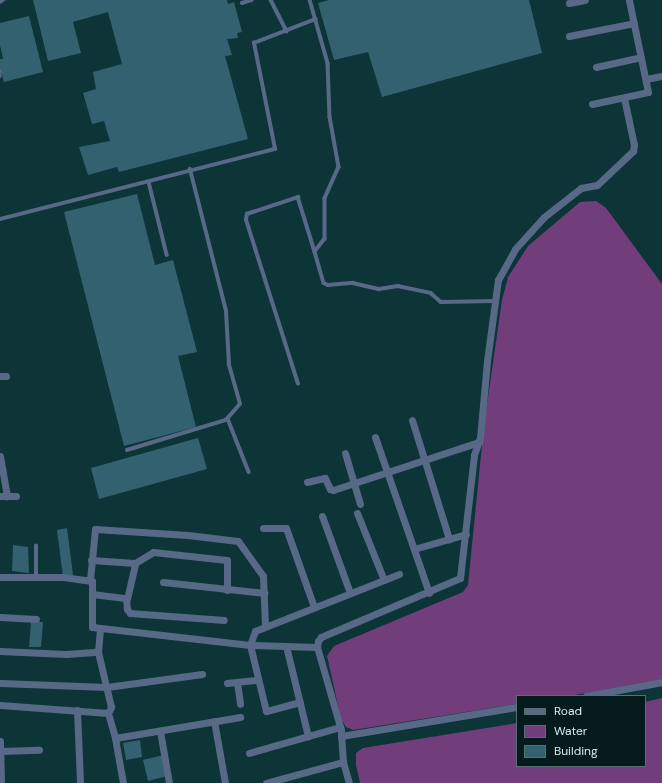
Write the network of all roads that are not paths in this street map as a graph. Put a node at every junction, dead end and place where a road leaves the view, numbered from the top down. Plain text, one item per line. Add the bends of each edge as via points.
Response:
1 (3, 0) edge
2 (252, 0) edge
3 (270, 0) edge
4 (310, 0) edge
5 (585, 0) edge
6 (629, 0) edge
7 (0, 2) edge
8 (242, 3) dead end
9 (569, 4) dead end
10 (316, 19) junction
11 (634, 23) junction
12 (287, 30) junction
13 (569, 36) dead end
14 (641, 57) junction
15 (596, 67) dead end
16 (0, 71) edge
17 (0, 76) edge
18 (662, 76) edge
19 (646, 79) junction
20 (624, 98) junction
21 (592, 104) dead end
22 (190, 170) junction
23 (149, 182) junction
24 (0, 219) edge
25 (315, 252) junction
26 (167, 255) dead end
27 (494, 301) junction
28 (298, 384) dead end
29 (228, 419) junction
30 (412, 420) dead end
31 (375, 437) dead end
32 (479, 442) junction
33 (127, 450) dead end
34 (345, 453) dead end
35 (0, 456) edge
36 (424, 460) junction
37 (249, 472) dead end
38 (387, 472) junction
39 (307, 482) dead end
40 (354, 483) junction
41 (4, 496) edge
42 (16, 496) dead end
43 (360, 504) dead end
44 (357, 513) dead end
45 (322, 516) dead end
46 (263, 528) dead end
47 (466, 534) junction
48 (449, 539) junction
49 (36, 546) dead end
50 (414, 549) junction
51 (91, 560) junction
52 (135, 563) junction
53 (399, 574) dead end
54 (0, 576) edge
55 (36, 578) junction
56 (90, 580) junction
57 (384, 580) junction
58 (163, 582) dead end
59 (227, 590) junction
60 (264, 593) junction
61 (350, 593) junction
62 (429, 593) junction
63 (92, 594) junction
64 (127, 599) junction
65 (314, 607) junction
66 (0, 617) edge
67 (36, 619) dead end
68 (224, 620) dead end
69 (265, 626) junction
70 (100, 628) junction
71 (250, 645) junction
72 (286, 646) junction
73 (317, 646) junction
74 (0, 651) edge
75 (98, 652) junction
76 (202, 674) dead end
77 (258, 680) junction
78 (237, 682) junction
79 (662, 682) edge
80 (0, 683) edge
81 (227, 683) dead end
82 (107, 687) junction
83 (591, 695) edge
84 (300, 702) junction
85 (240, 704) dead end
86 (0, 705) edge
87 (516, 707) edge
88 (77, 710) junction
89 (108, 713) junction
90 (240, 716) dead end
91 (214, 721) junction
92 (340, 727) junction
93 (160, 731) junction
94 (308, 736) junction
95 (341, 736) junction
96 (115, 738) junction
97 (0, 741) edge
98 (39, 750) dead end
99 (1, 751) edge
100 (249, 753) dead end
101 (343, 762) junction
102 (346, 782) edge
103 (1, 783) edge
104 (80, 783) edge
105 (123, 783) edge
106 (169, 783) edge
107 (225, 783) edge
108 (266, 783) edge

1 - 7 lane
2 - 8 lane
3 - 12 lane
4 - 10 lane
5 - 9 street
6 - 11 street
10 - 12 lane
10 - 25 lane via 329,66 330,117 339,167 325,198 325,239
11 - 13 street
11 - 14 street
12 - 22 lane via 254,43 275,149
14 - 15 street
14 - 19 street
16 - 17 lane
18 - 19 street
19 - 20 street via 648,92
20 - 21 street
20 - 27 street via 634,151 597,185 581,188 542,220 515,249 498,280
22 - 23 lane
22 - 29 lane via 226,311 229,365 240,404
23 - 24 lane
23 - 26 lane
25 - 27 lane via 326,285 353,283 379,289 398,286 431,293 441,302
25 - 28 lane via 298,197 247,214 246,220
27 - 32 street
29 - 33 lane
29 - 37 lane
30 - 36 street
31 - 38 street
32 - 36 street
32 - 47 street via 474,455
34 - 40 street
35 - 41 street
36 - 38 street
36 - 48 street
38 - 40 street
38 - 50 street
39 - 40 street via 325,478 331,490
40 - 43 street
41 - 42 street
44 - 57 street
45 - 61 street
46 - 65 street via 286,528
47 - 48 street
47 - 62 street via 460,578
48 - 50 street
49 - 55 lane
50 - 62 street
51 - 52 street
51 - 56 street
51 - 60 street via 94,530 97,528 238,541 263,576
52 - 59 street via 153,552 227,560
52 - 64 street
53 - 57 street
54 - 55 street
55 - 56 street
56 - 63 street via 93,583
57 - 61 street
58 - 59 street
59 - 60 street
60 - 69 street
61 - 65 street
62 - 73 street via 321,637
63 - 64 street
63 - 70 street via 90,624 92,627
64 - 68 street via 127,609 130,613
65 - 69 street
66 - 67 street
69 - 71 street via 255,631
70 - 71 street
70 - 75 street
71 - 72 street
71 - 77 street
72 - 73 street
72 - 84 street
73 - 92 street
74 - 75 street via 66,654
75 - 82 street
76 - 82 street
77 - 78 street
77 - 84 street via 266,711
78 - 81 street
78 - 85 street
79 - 83 street
80 - 82 street
82 - 89 street via 111,706
84 - 94 street
86 - 88 street
87 - 95 street
88 - 89 street
88 - 104 street
89 - 96 street
90 - 91 street
91 - 93 street
91 - 107 street
92 - 94 street
92 - 95 street
93 - 96 street
93 - 106 street
94 - 100 street
95 - 101 street
96 - 105 street
97 - 99 street
98 - 99 street
99 - 103 street
101 - 102 street
101 - 108 street

